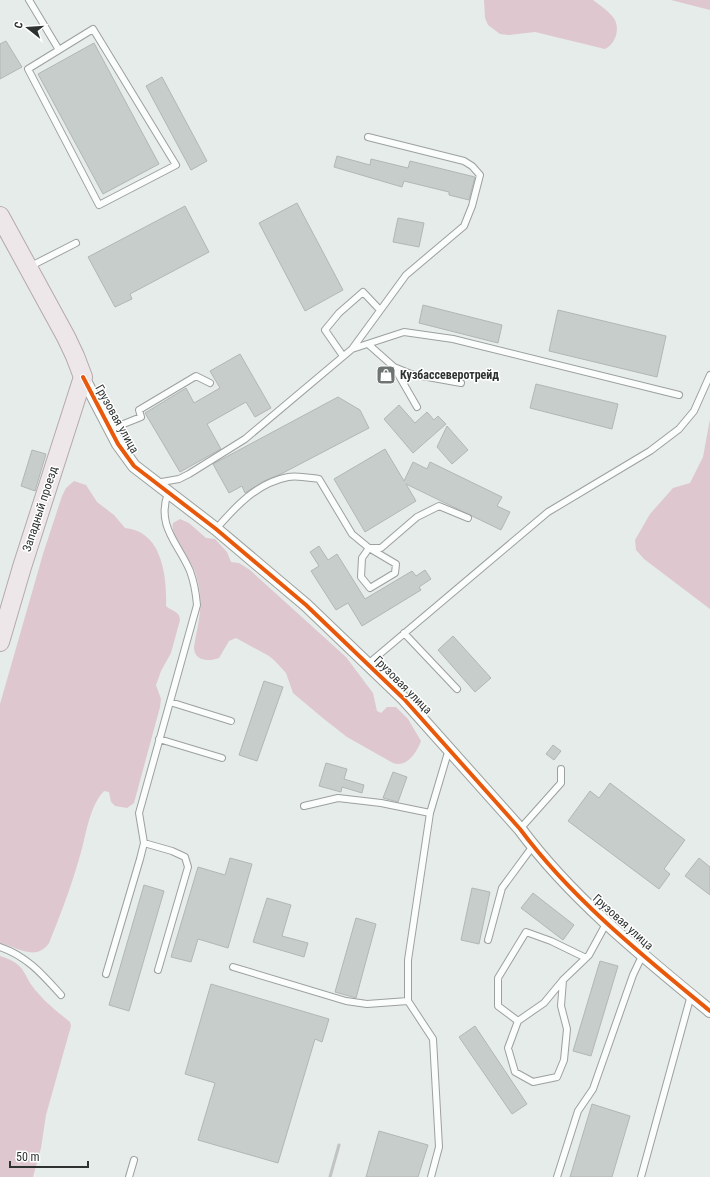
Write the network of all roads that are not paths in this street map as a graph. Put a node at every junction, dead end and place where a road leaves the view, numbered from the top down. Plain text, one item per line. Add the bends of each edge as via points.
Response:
1 (29, 0) edge
2 (59, 50) junction
3 (368, 137) dead end
4 (0, 216) edge
5 (76, 243) dead end
6 (27, 268) junction
7 (380, 310) junction
8 (368, 344) junction
9 (352, 349) junction
10 (343, 356) junction
11 (394, 367) junction
12 (710, 375) edge
13 (83, 378) junction
14 (210, 383) dead end
15 (461, 383) dead end
16 (679, 395) dead end
17 (417, 407) dead end
18 (110, 430) junction
19 (154, 483) junction
20 (168, 493) junction
21 (468, 518) dead end
22 (216, 529) junction
23 (369, 548) junction
24 (404, 633) junction
25 (0, 642) edge
26 (368, 664) junction
27 (457, 689) dead end
28 (170, 702) junction
29 (231, 721) dead end
30 (160, 739) junction
31 (449, 750) junction
32 (222, 758) dead end
33 (561, 769) dead end
34 (304, 806) dead end
35 (430, 813) junction
36 (520, 829) junction
37 (144, 843) junction
38 (532, 846) junction
39 (608, 922) junction
40 (488, 940) dead end
41 (0, 948) edge
42 (643, 954) junction
43 (586, 958) junction
44 (233, 967) dead end
45 (158, 970) dead end
46 (106, 974) dead end
47 (563, 980) junction
48 (60, 995) dead end
49 (691, 996) junction
50 (408, 1001) junction
51 (710, 1011) edge
52 (518, 1021) junction
53 (134, 1160) dead end
54 (129, 1177) edge
55 (430, 1177) edge
56 (557, 1177) edge
57 (641, 1177) edge

1 - 2 lane
2 - 2 lane via 28,69 99,205 176,166 93,29
3 - 7 lane via 464,161 480,175 464,226 406,275
4 - 6 main road, Грузовая улица
5 - 6 lane
6 - 13 main road, Грузовая улица via 76,356
7 - 9 lane
7 - 10 lane via 363,292 339,313 325,330
8 - 9 lane
8 - 11 lane
8 - 16 lane via 404,332 453,339
9 - 10 lane
10 - 19 lane via 245,439 179,479
11 - 15 lane via 411,374
11 - 17 lane
12 - 24 lane via 694,411 679,429 650,451 548,512
13 - 18 street, Грузовая улица
13 - 25 main road, Западный проезд
14 - 18 lane via 196,376 139,410 141,417
18 - 19 street, Грузовая улица via 128,460
19 - 20 street, Грузовая улица
20 - 22 street, Грузовая улица
20 - 28 lane via 163,514 190,571 196,605
21 - 23 lane via 439,506 417,517 381,548
22 - 23 lane via 239,503 262,487 289,476 319,479 352,534
22 - 26 street, Грузовая улица via 306,605
23 - 23 lane via 396,564 395,573 370,588 360,577 362,558
24 - 26 lane
24 - 27 lane
26 - 31 street, Грузовая улица via 404,699
28 - 29 lane
28 - 30 lane
30 - 32 lane
30 - 37 lane via 139,813
31 - 35 lane
31 - 36 street, Грузовая улица
33 - 36 lane via 562,782
34 - 35 lane via 338,798
35 - 50 lane via 408,960
36 - 38 street, Грузовая улица
37 - 45 lane via 172,850 185,857 188,868
37 - 46 lane
38 - 39 street, Грузовая улица via 565,882
38 - 40 lane via 502,888
39 - 42 street, Грузовая улица
39 - 43 lane
41 - 48 lane via 10,950 34,965
42 - 49 street, Грузовая улица
42 - 56 lane via 633,975 593,1089 578,1111
43 - 47 lane
43 - 52 lane via 526,932 498,978 498,1006
44 - 50 lane via 346,1001 367,1004
47 - 52 lane via 544,1003
47 - 52 lane via 560,1006 568,1029 564,1060 558,1077 533,1082 514,1072 508,1048
49 - 51 street, Грузовая улица
49 - 57 lane
50 - 55 lane via 433,1039 438,1147
53 - 54 lane

